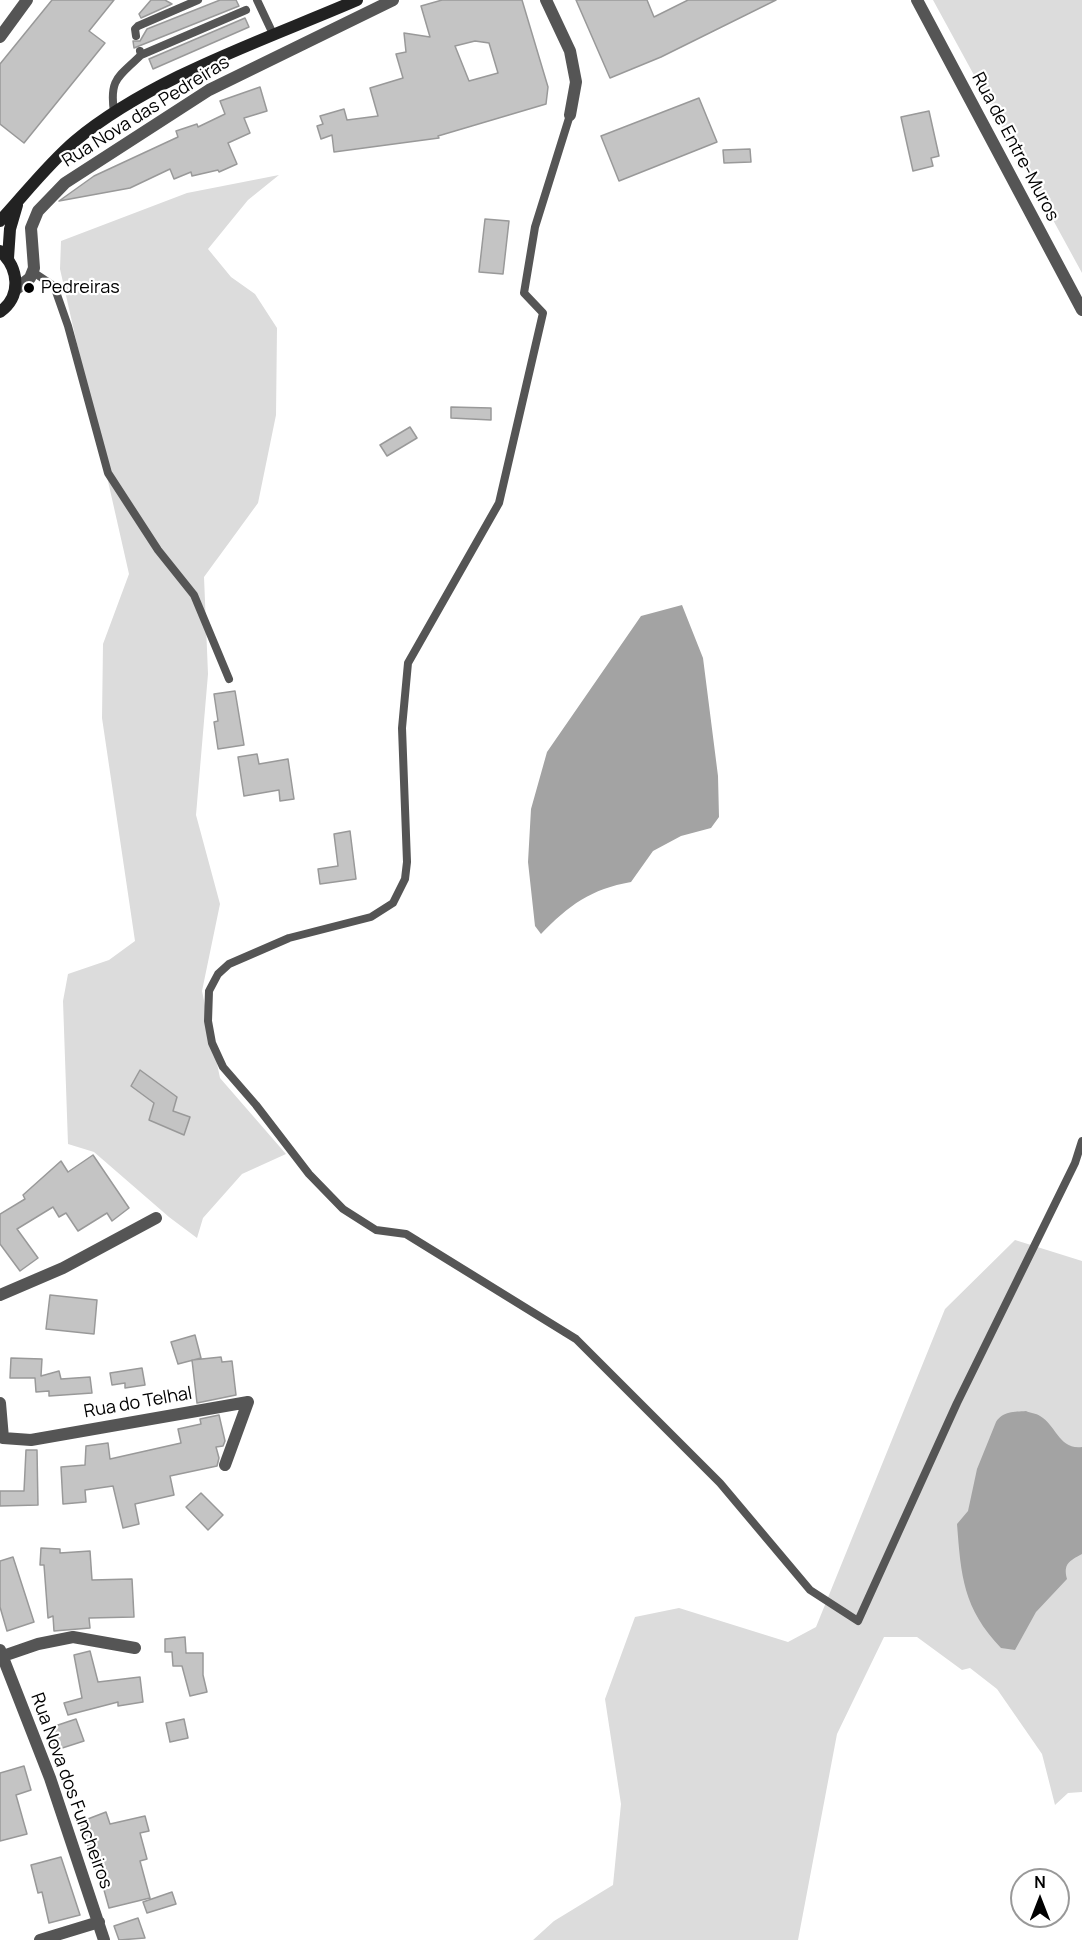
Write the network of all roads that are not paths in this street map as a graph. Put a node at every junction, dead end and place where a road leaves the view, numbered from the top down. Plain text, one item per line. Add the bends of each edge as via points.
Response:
1 (27, 0) edge
2 (198, 0) edge
3 (257, 0) edge
4 (357, 0) edge
5 (393, 0) edge
6 (546, 0) edge
7 (917, 0) edge
8 (246, 10) dead end
9 (136, 36) dead end
10 (274, 36) junction
11 (0, 37) edge
12 (114, 112) junction
13 (570, 115) joint
14 (19, 201) junction
15 (0, 221) edge
16 (4, 255) edge
17 (33, 272) junction
18 (15, 290) junction
19 (1082, 310) edge
20 (0, 312) edge
21 (229, 679) dead end
22 (1082, 1141) edge
23 (156, 1218) dead end
24 (0, 1295) edge
25 (0, 1403) edge
26 (1, 1438) edge
27 (225, 1465) dead end
28 (135, 1648) dead end
29 (1, 1654) edge
30 (99, 1922) junction
31 (40, 1940) edge
32 (104, 1940) edge

1 - 11 street
2 - 9 lane via 138,26
3 - 10 lane
4 - 10 main road
5 - 17 street, Rua Nova das Pedreiras via 209,90 65,183 39,211 31,228
6 - 13 street via 570,51 576,82
7 - 19 street, Rua de Entre-Muros
8 - 12 lane via 140,53 114,82
10 - 12 main road via 165,83
12 - 14 main road via 74,142
13 - 22 lane via 535,227 524,293 543,313 499,503 408,663 402,728 405,879 393,903 371,917 289,938 229,964 218,974 209,991 208,1021 223,1067 309,1174 343,1209 376,1230 406,1234 576,1339 720,1483 810,1590 858,1621
14 - 15 main road
14 - 16 main road
16 - 18 main road via 16,279
17 - 18 street
17 - 21 lane via 54,286 108,473 158,550 194,595
18 - 20 main road
23 - 24 street via 63,1268
25 - 26 street, Rua do Telhal
26 - 27 street, Rua do Telhal via 31,1440 248,1402
28 - 29 street via 73,1637
29 - 30 street, Rua Nova dos Funcheiros via 50,1778
30 - 31 street
30 - 32 street, Rua Nova dos Funcheiros

